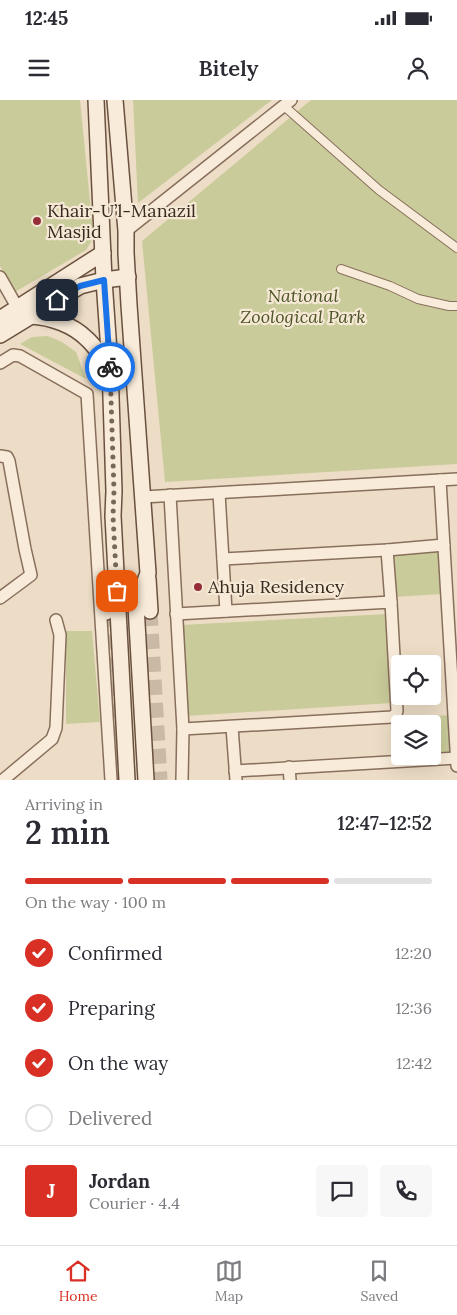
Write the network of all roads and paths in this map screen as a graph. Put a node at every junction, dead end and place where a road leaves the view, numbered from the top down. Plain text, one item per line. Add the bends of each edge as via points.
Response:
1 (96, 100) edge
2 (115, 100) edge
3 (288, 103) edge
4 (126, 230) junction
5 (457, 248) edge
6 (103, 253) junction
7 (126, 253) junction
8 (341, 269) dead end
9 (128, 276) junction
10 (0, 277) edge
11 (104, 280) junction
12 (4, 297) edge
13 (457, 306) edge
14 (24, 314) junction
15 (0, 318) edge
16 (0, 335) edge
17 (0, 363) edge
18 (110, 366) junction
19 (0, 456) edge
20 (457, 479) edge
21 (440, 480) junction
22 (219, 493) junction
23 (170, 495) junction
24 (143, 497) junction
25 (444, 545) junction
26 (387, 550) junction
27 (223, 558) junction
28 (116, 572) junction
29 (148, 573) junction
30 (0, 598) edge
31 (391, 602) junction
32 (150, 611) tunnel mouth
33 (226, 611) junction
34 (106, 612) tunnel mouth
35 (176, 614) junction
36 (56, 620) dead end
37 (232, 726) junction
38 (183, 729) junction
39 (457, 758) edge
40 (457, 766) edge
41 (289, 767) junction
42 (236, 775) edge
43 (3, 780) edge
44 (110, 780) edge
45 (128, 780) edge
46 (146, 780) edge
47 (182, 780) edge
48 (290, 780) edge

1 - 6 main road
2 - 4 main road
3 - 4 street
3 - 5 street via 379,190
4 - 7 main road
6 - 7 main road
6 - 11 main road
6 - 14 main road
7 - 9 main road
8 - 13 street via 418,299
9 - 11 main road
9 - 24 main road
10 - 12 street
11 - 14 main road via 80,286
11 - 18 main road
12 - 14 street
14 - 15 main road
14 - 16 main road
14 - 18 main road via 47,317 75,330
17 - 44 street via 13,355 20,356 85,392 87,397
18 - 28 main road
19 - 30 street via 7,457 9,461 31,575
20 - 21 street
21 - 22 street
21 - 25 street
22 - 23 street
22 - 27 street
23 - 24 street
23 - 35 street
24 - 29 main road
25 - 26 street
25 - 39 street
26 - 27 street
26 - 31 street
27 - 33 street
28 - 34 main road
28 - 45 main road
29 - 32 main road
29 - 46 main road via 136,606
31 - 33 street
31 - 37 street via 397,711 394,716
33 - 35 street
35 - 38 street
36 - 43 street via 60,635 56,728 52,739
37 - 38 street
37 - 42 street
38 - 47 street
39 - 40 street
39 - 41 street
41 - 42 street
41 - 48 street

